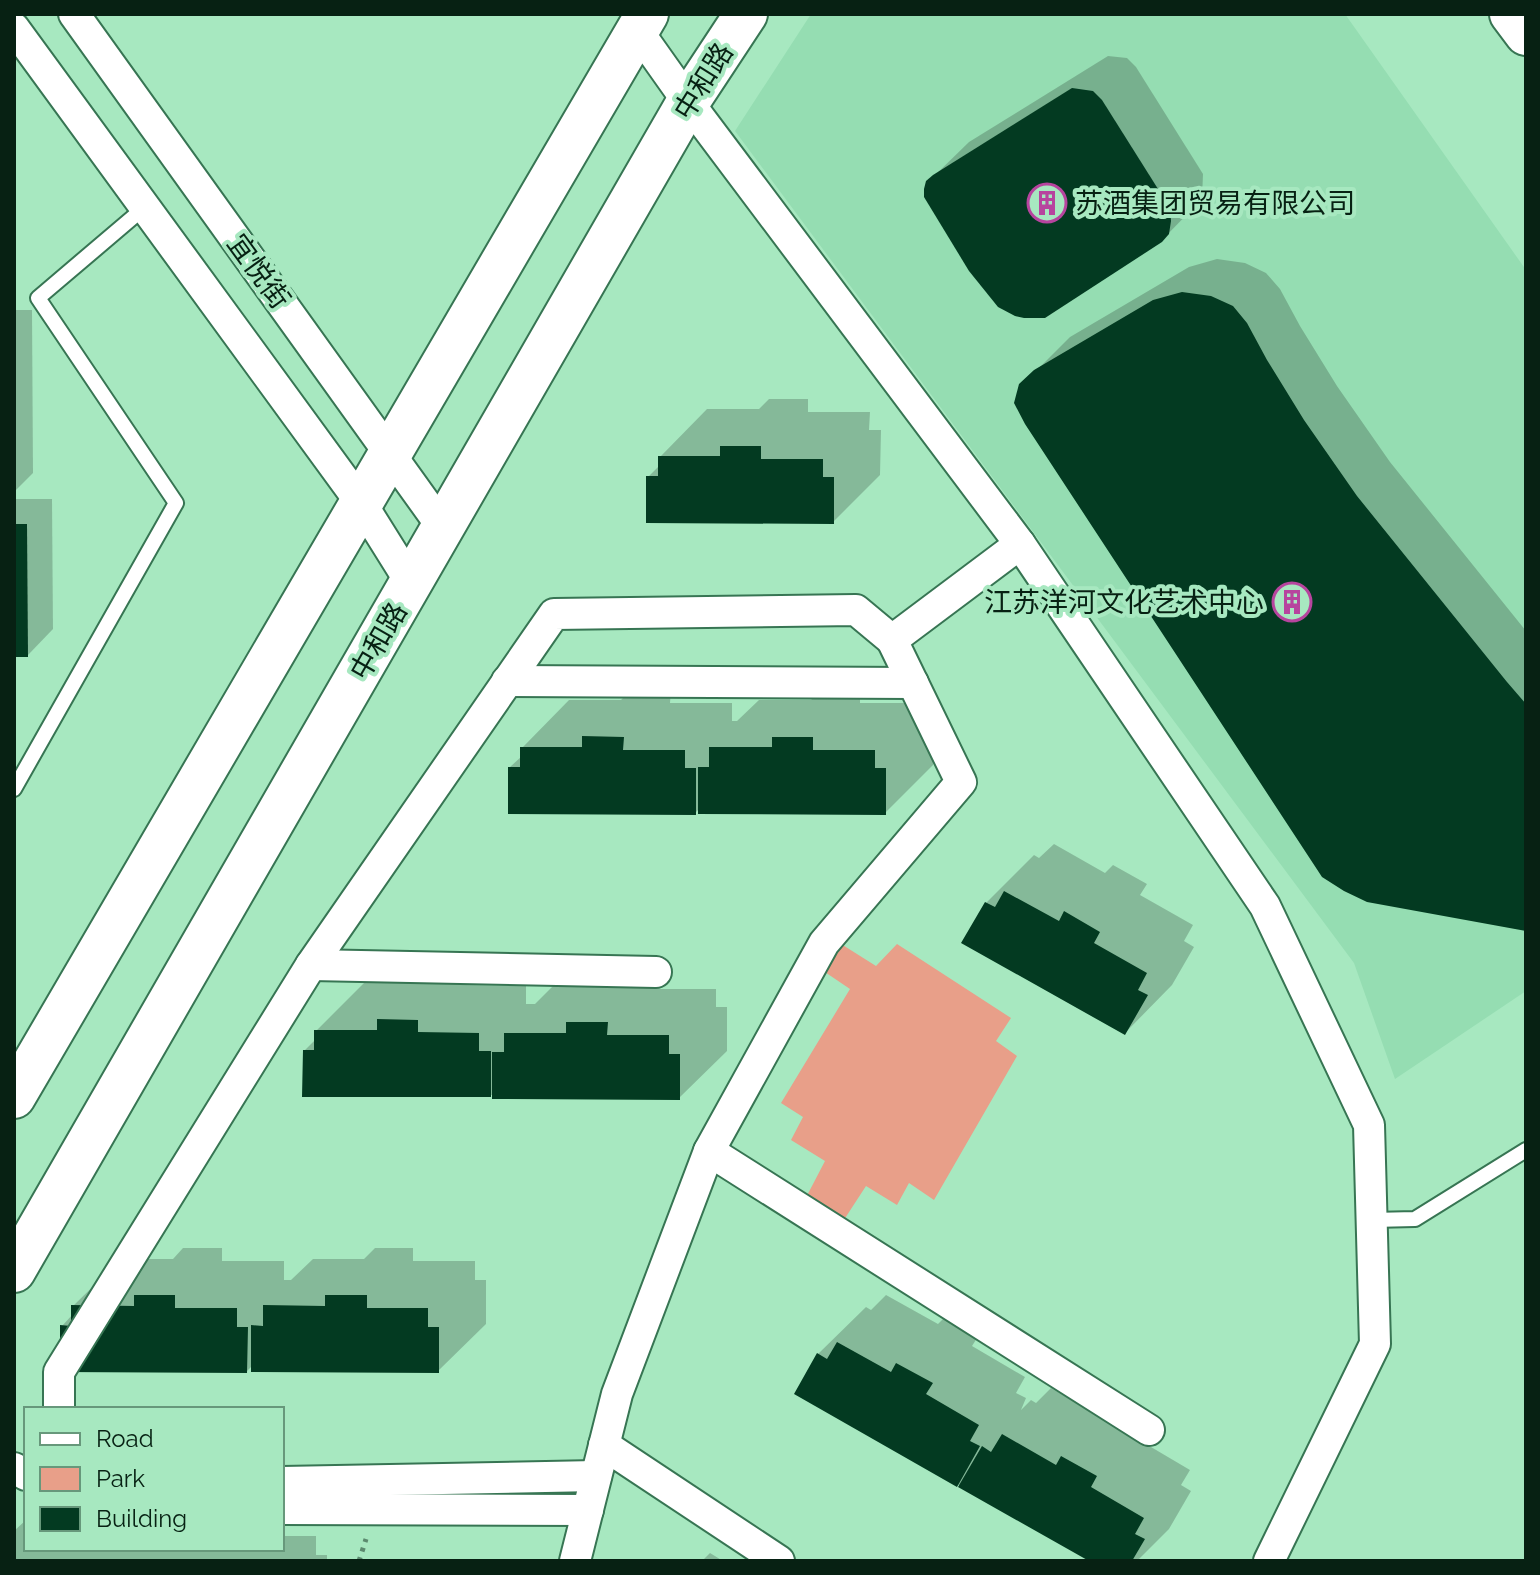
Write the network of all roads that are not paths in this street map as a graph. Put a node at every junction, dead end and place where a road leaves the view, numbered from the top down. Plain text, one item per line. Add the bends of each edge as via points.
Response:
1 (74, 14) edge
2 (746, 14) edge
3 (1511, 14) edge
4 (642, 22) edge
5 (14, 28) edge
6 (1526, 34) edge
7 (688, 102) junction
8 (145, 207) junction
9 (390, 454) junction
10 (361, 503) junction
11 (443, 528) junction
12 (1020, 544) junction
13 (411, 583) junction
14 (892, 640) junction
15 (507, 681) junction
16 (913, 683) junction
17 (14, 789) edge
18 (311, 965) junction
19 (656, 972) dead end
20 (14, 1097) edge
21 (1526, 1150) edge
22 (709, 1151) junction
23 (1372, 1220) junction
24 (14, 1271) edge
25 (59, 1407) edge
26 (1149, 1430) dead end
27 (604, 1445) junction
28 (596, 1476) junction
29 (284, 1482) edge
30 (284, 1509) edge
31 (588, 1510) junction
32 (575, 1561) edge
33 (779, 1561) edge
34 (1269, 1561) edge

1 - 9 street, 宜悦街
2 - 7 main road, 中和路
3 - 6 main road
4 - 7 street
4 - 9 main road
5 - 8 street
7 - 11 main road, 中和路
7 - 12 street
8 - 10 street
8 - 17 lane via 38,298 176,503
9 - 10 main road
9 - 11 street, 宜悦街
10 - 13 street
10 - 20 main road
11 - 13 main road, 中和路
12 - 14 street
12 - 23 street via 1265,906 1369,1125
13 - 24 main road, 中和路
14 - 15 street via 856,610 554,614
14 - 16 street
15 - 16 street
15 - 18 street
16 - 22 street via 961,782 824,943
18 - 19 street
18 - 25 street via 59,1372
21 - 23 lane via 1415,1219
22 - 26 street
22 - 27 street via 617,1394
23 - 34 street via 1375,1344
27 - 28 street
27 - 33 street
28 - 29 street
28 - 31 street
30 - 31 street
31 - 32 street

